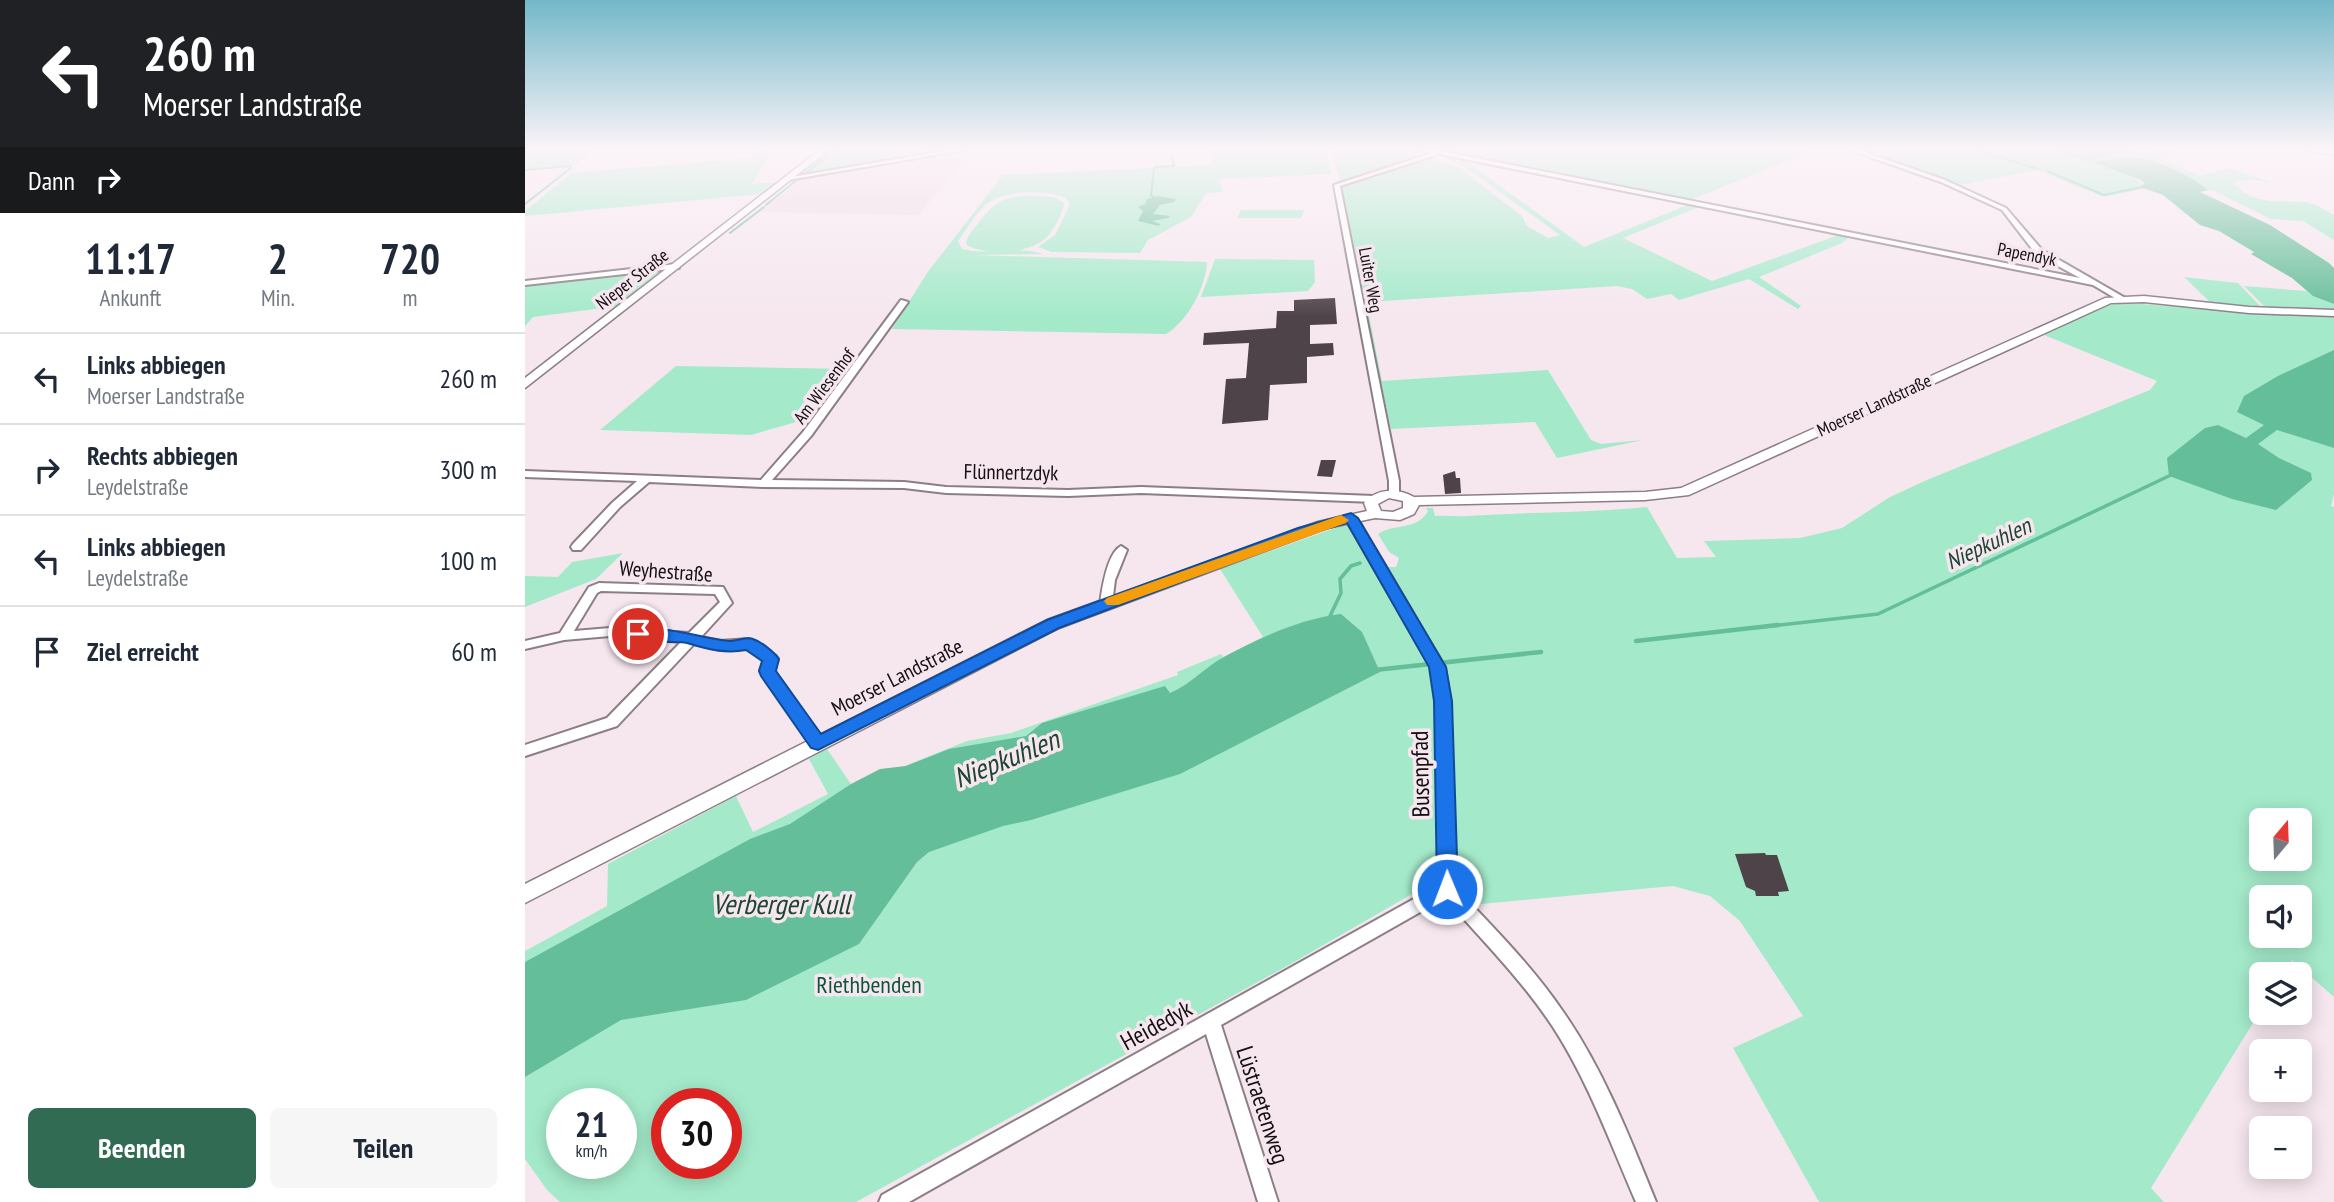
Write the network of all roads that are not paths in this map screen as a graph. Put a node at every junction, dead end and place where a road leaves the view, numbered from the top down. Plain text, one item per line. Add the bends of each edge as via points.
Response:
1 (754, 205) edge
2 (1341, 205) edge
3 (1699, 205) edge
4 (1995, 205) edge
5 (676, 266) junction
6 (525, 283) edge
7 (2092, 283) junction
8 (2123, 299) junction
9 (904, 302) dead end
10 (2334, 313) edge
11 (525, 384) edge
12 (525, 474) edge
13 (647, 478) junction
14 (763, 484) junction
15 (1394, 494) junction
16 (1410, 501) junction
17 (1374, 507) junction
18 (1351, 518) junction
19 (577, 547) dead end
20 (1121, 550) dead end
21 (1106, 604) junction
22 (564, 636) junction
23 (692, 638) junction
24 (525, 645) edge
25 (818, 743) junction
26 (525, 751) edge
27 (1447, 889) junction
28 (525, 894) edge
29 (1211, 1023) junction
30 (888, 1202) edge
31 (1268, 1202) edge
32 (1646, 1202) edge

1 - 5 main road, Nieper Straße
2 - 15 street, Luiter Weg
3 - 7 street, Papendyk
4 - 7 street via 2004,209 2039,252
5 - 6 street
5 - 11 main road, Nieper Straße
7 - 8 street
8 - 10 main road, Moerser Landstraße
8 - 16 main road, Moerser Landstraße via 2097,304 1684,492
9 - 14 street, Am Wiesenhof via 807,434
12 - 13 street, Flünnertzdyk
13 - 14 street, Flünnertzdyk
13 - 19 street
14 - 17 street, Flünnertzdyk via 893,484 1048,492 1153,490
15 - 16 main road
15 - 17 main road via 1383,495
16 - 17 main road via 1409,511 1389,518
17 - 18 main road, Moerser Landstraße
18 - 21 main road, Moerser Landstraße via 1303,531
18 - 27 street, Busenpfad via 1436,663 1443,701
20 - 21 street via 1109,580
21 - 25 main road, Moerser Landstraße via 1053,624
22 - 23 street via 610,632
22 - 23 street, Weyhestraße via 593,590 601,587 719,590 726,603
22 - 24 street
23 - 25 street via 733,647 749,643 771,659 768,671
23 - 26 street via 612,722
25 - 28 main road, Moerser Landstraße
27 - 29 street, Heidedyk
27 - 32 street via 1528,979 1569,1035
29 - 30 street, Heidedyk
29 - 31 street, Lüstraetenweg

